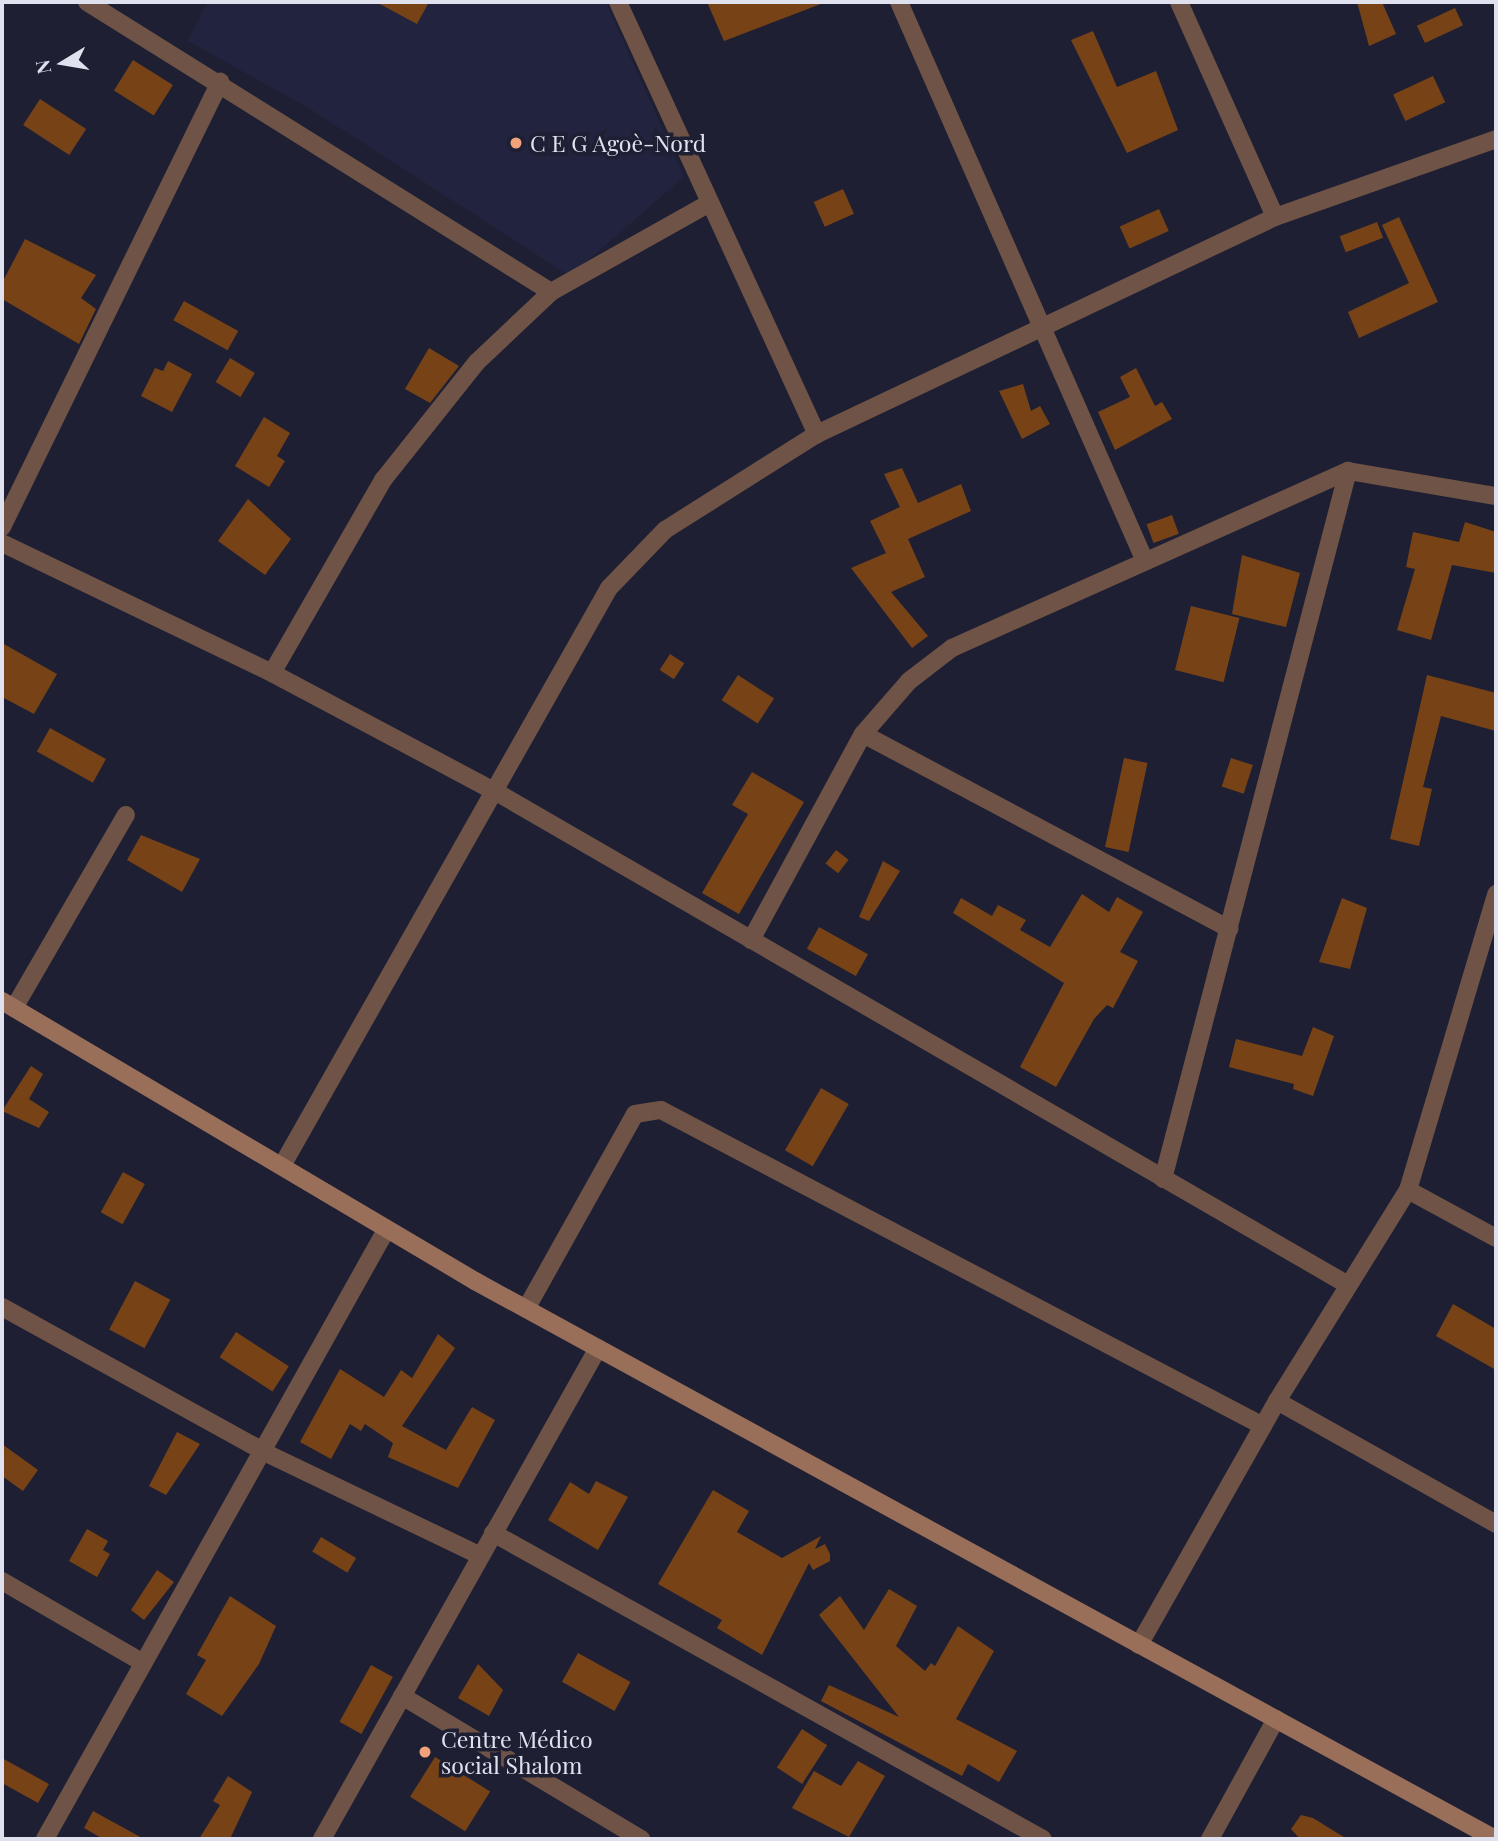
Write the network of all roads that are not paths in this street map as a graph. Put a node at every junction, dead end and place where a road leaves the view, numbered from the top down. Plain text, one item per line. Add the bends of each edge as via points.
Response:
1 (87, 2) edge
2 (618, 2) edge
3 (899, 2) edge
4 (1178, 2) edge
5 (220, 82) junction
6 (1496, 139) edge
7 (706, 205) junction
8 (1275, 217) junction
9 (551, 292) junction
10 (1042, 329) junction
11 (817, 434) junction
12 (1348, 471) junction
13 (1496, 496) edge
14 (2, 527) edge
15 (2, 542) edge
16 (1144, 559) junction
17 (272, 673) junction
18 (863, 734) junction
19 (498, 793) junction
20 (125, 815) dead end
21 (1496, 894) edge
22 (1229, 929) junction
23 (751, 940) junction
24 (8, 1005) edge
25 (283, 1164) junction
26 (1163, 1179) junction
27 (1408, 1190) junction
28 (386, 1230) junction
29 (1496, 1238) edge
30 (1348, 1286) junction
31 (2, 1307) edge
32 (526, 1309) junction
33 (598, 1348) junction
34 (1277, 1401) junction
35 (1263, 1426) junction
36 (266, 1453) junction
37 (1496, 1524) edge
38 (493, 1533) junction
39 (481, 1556) junction
40 (2, 1581) edge
41 (1139, 1645) junction
42 (142, 1662) junction
43 (402, 1696) junction
44 (1276, 1719) junction
45 (616, 1834) edge
46 (46, 1839) edge
47 (321, 1839) edge
48 (641, 1839) edge
49 (1043, 1839) edge
50 (1210, 1839) edge
51 (1495, 1839) edge

1 - 5 street
2 - 7 street
3 - 10 street
4 - 8 street
5 - 9 street
5 - 14 street
6 - 8 street
7 - 9 street
7 - 11 street
8 - 10 street
9 - 17 street via 477,362 404,452
10 - 11 street
10 - 16 street
11 - 19 street via 665,530 609,588
12 - 13 street
12 - 16 street
12 - 22 street
15 - 17 street
16 - 18 street via 953,648 909,681
17 - 19 street
18 - 22 street
18 - 23 street
19 - 23 street
19 - 25 street
20 - 24 street
21 - 27 street
22 - 26 street
23 - 26 street
24 - 25 street
25 - 28 street
26 - 30 street
27 - 29 street
27 - 30 street
28 - 32 street
28 - 36 street
30 - 34 street
31 - 36 street
32 - 33 street
32 - 35 street via 631,1121 648,1108 661,1110
33 - 38 street
33 - 41 street
34 - 35 street
34 - 37 street
35 - 41 street
36 - 39 street
36 - 42 street
38 - 39 street
38 - 49 street
39 - 43 street
40 - 42 street
41 - 44 street
42 - 46 street
43 - 45 street
43 - 47 street
44 - 50 street
44 - 51 street
45 - 48 street

